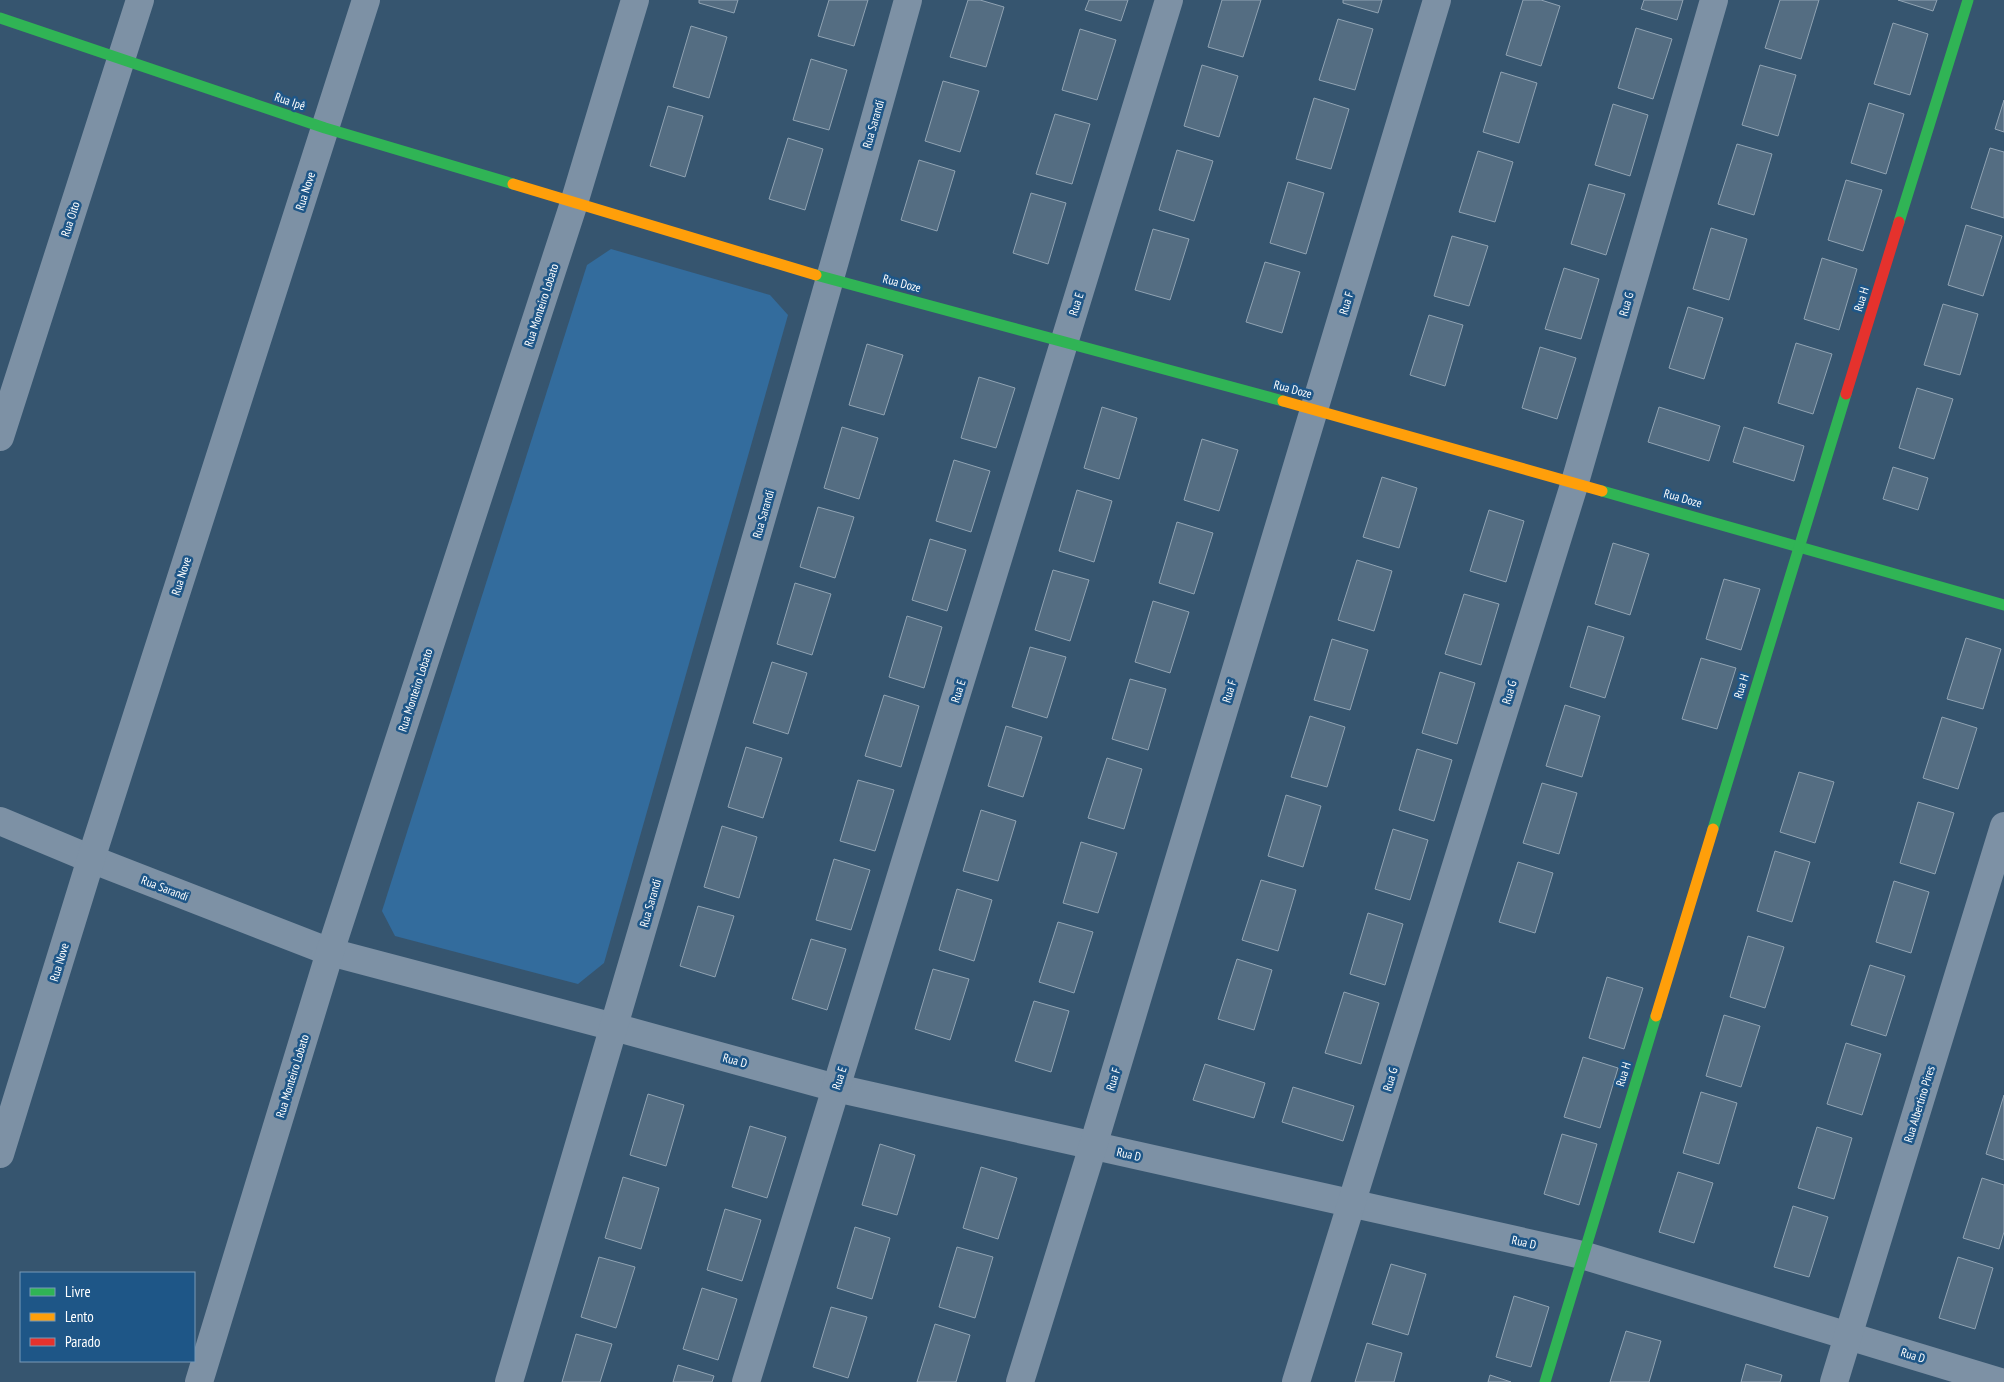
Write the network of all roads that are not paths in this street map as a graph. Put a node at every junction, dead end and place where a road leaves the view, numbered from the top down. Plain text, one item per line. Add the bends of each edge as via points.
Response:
1 (140, 0) edge
2 (366, 0) edge
3 (635, 0) edge
4 (908, 0) edge
5 (1169, 0) edge
6 (1437, 0) edge
7 (1714, 0) edge
8 (1968, 0) edge
9 (0, 18) edge
10 (121, 59) junction
11 (325, 128) junction
12 (574, 203) junction
13 (830, 279) junction
14 (1065, 341) junction
15 (1314, 408) junction
16 (0, 438) edge
17 (1575, 482) junction
18 (1799, 546) junction
19 (2004, 605) edge
20 (0, 821) edge
21 (2004, 826) edge
22 (91, 859) junction
23 (330, 952) junction
24 (614, 1027) junction
25 (836, 1088) junction
26 (1093, 1146) junction
27 (0, 1154) edge
28 (1351, 1204) junction
29 (1582, 1255) junction
30 (1848, 1336) junction
31 (199, 1382) edge
32 (509, 1382) edge
33 (746, 1382) edge
34 (1020, 1382) edge
35 (1296, 1382) edge
36 (1545, 1382) edge
37 (1834, 1382) edge
38 (2000, 1382) edge

1 - 10 street, Rua Oito
2 - 11 street, Rua Nove
3 - 12 street, Rua Monteiro Lobato
4 - 13 street, Rua Sarandi
5 - 14 street, Rua E
6 - 15 street, Rua F
7 - 17 street, Rua G
8 - 18 street, Rua H
9 - 10 street, Rua Ipê
10 - 11 street, Rua Ipê
10 - 16 street, Rua Oito
11 - 12 street, Rua Ipê
11 - 22 street, Rua Nove
12 - 13 street, Rua Doze
12 - 23 street, Rua Monteiro Lobato
13 - 14 street, Rua Doze
13 - 24 street, Rua Sarandi
14 - 15 street, Rua Doze
14 - 25 street, Rua E
15 - 17 street, Rua Doze
15 - 26 street, Rua F
17 - 18 street, Rua Doze
17 - 28 street, Rua G
18 - 19 street, Rua Doze
18 - 29 street, Rua H
20 - 22 street, Rua Sarandi
21 - 30 street, Rua Albertino Pires
22 - 23 street, Rua Sarandi
22 - 27 street, Rua Nove
23 - 24 street, Rua Sarandi
23 - 31 street, Rua Monteiro Lobato
24 - 25 street, Rua D
24 - 32 street
25 - 26 street, Rua D
25 - 33 street, Rua E
26 - 28 street, Rua D
26 - 34 street, Rua F
28 - 29 street, Rua D
28 - 35 street, Rua G
29 - 30 street, Rua D
29 - 36 street, Rua H
30 - 37 street, Rua Albertino Pires
30 - 38 street, Rua D

